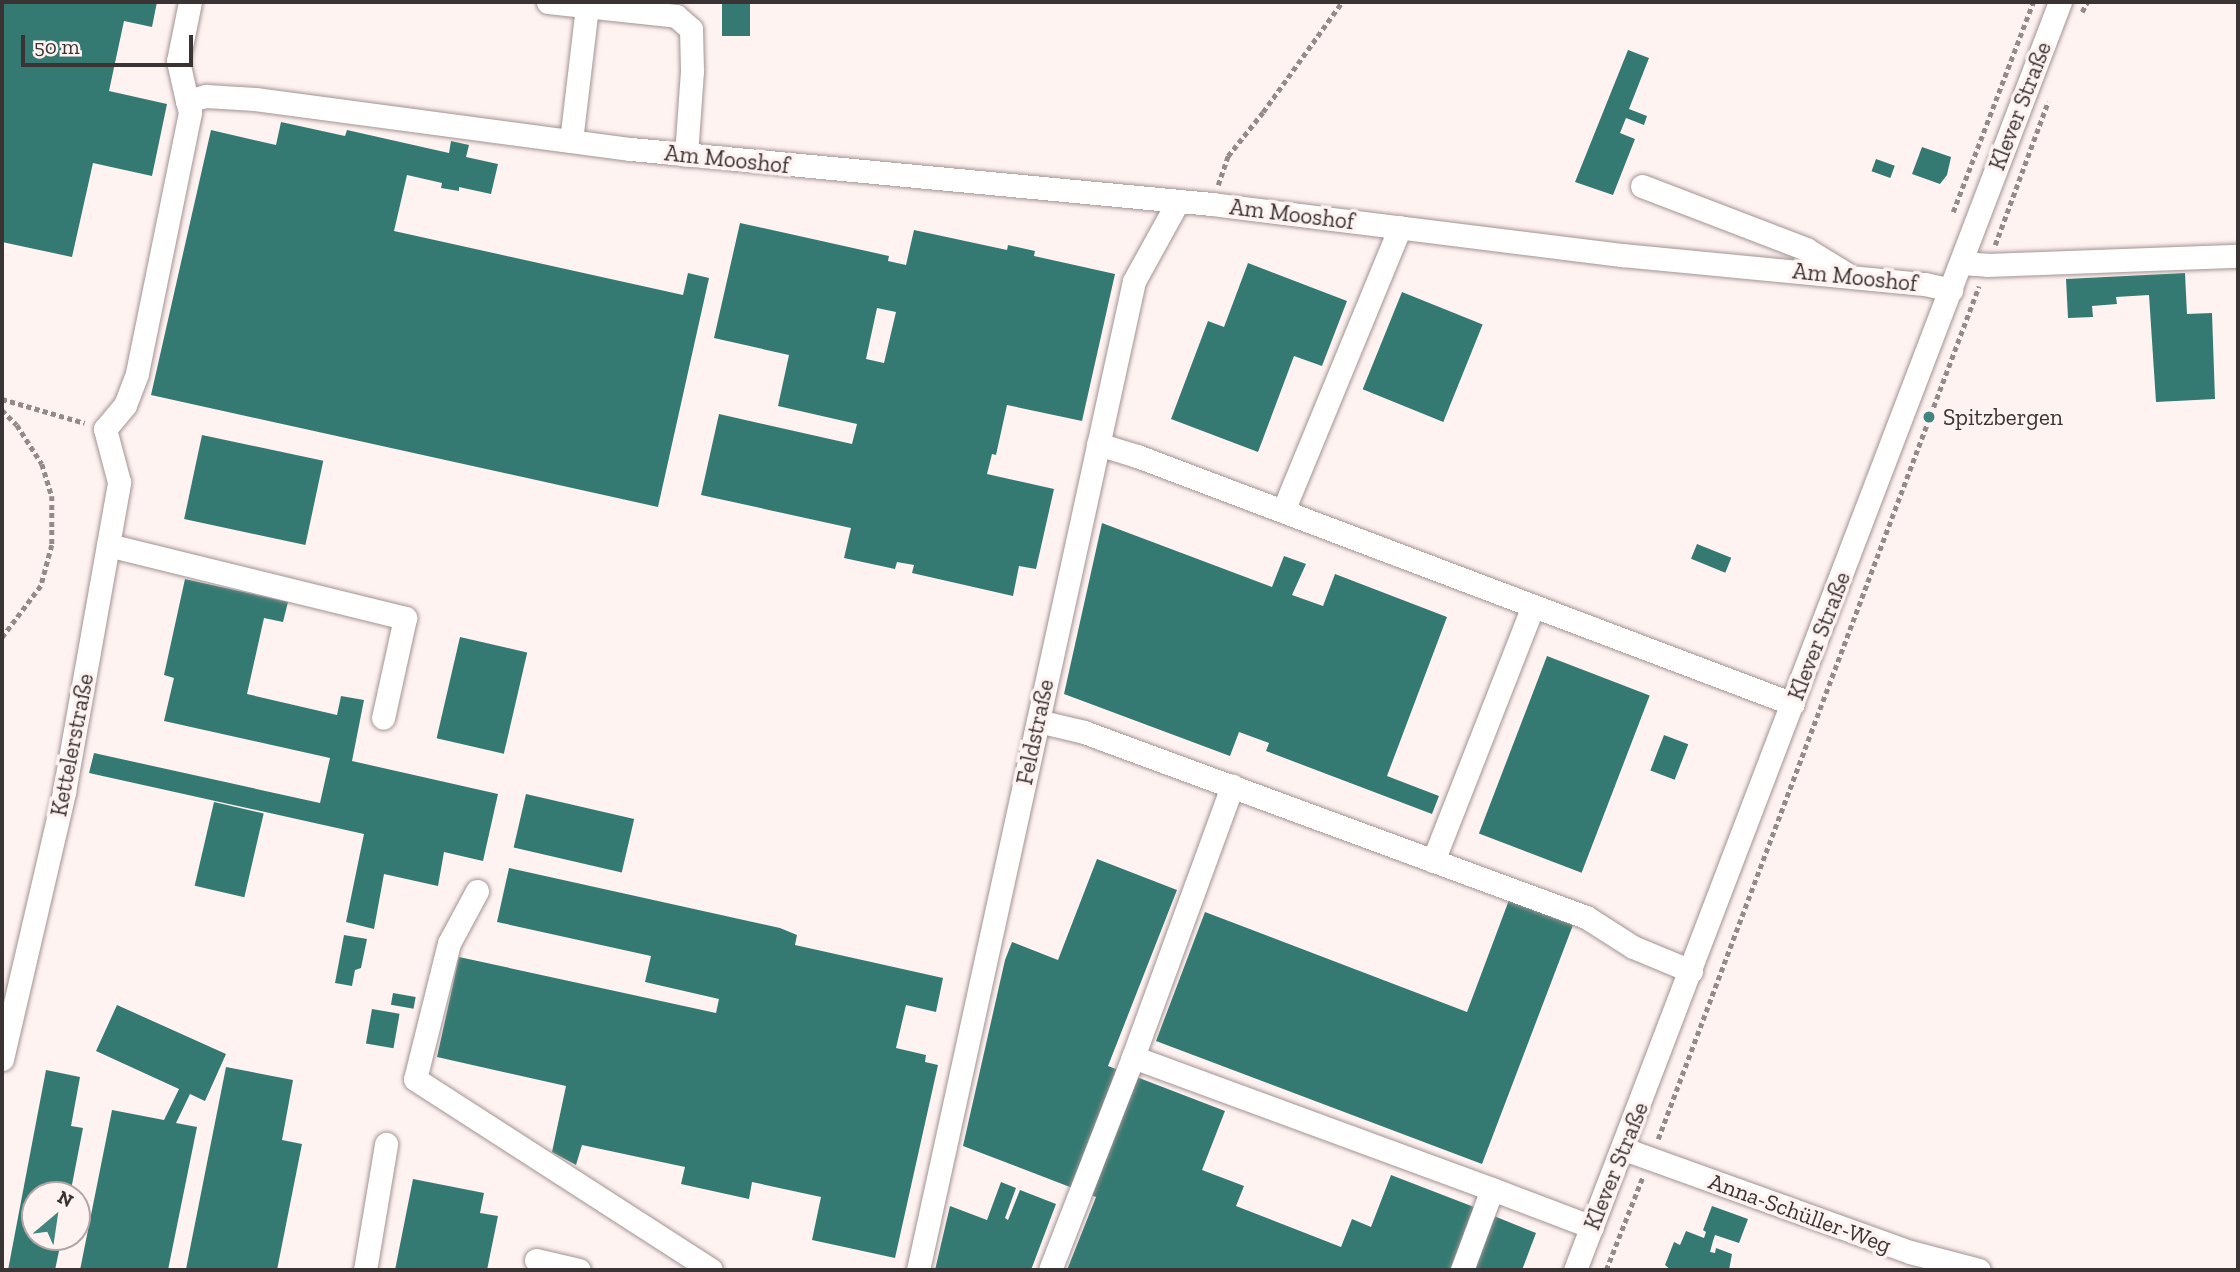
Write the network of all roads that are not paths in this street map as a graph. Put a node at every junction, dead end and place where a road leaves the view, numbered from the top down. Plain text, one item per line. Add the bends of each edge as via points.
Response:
1 (190, 2) edge
2 (548, 2) edge
3 (2060, 2) edge
4 (587, 6) junction
5 (187, 101) junction
6 (571, 141) junction
7 (686, 155) junction
8 (1642, 186) dead end
9 (1177, 203) junction
10 (1400, 227) junction
11 (2238, 256) edge
12 (1961, 262) junction
13 (1851, 276) junction
14 (1951, 290) junction
15 (1098, 444) junction
16 (1283, 511) junction
17 (108, 545) junction
18 (1532, 606) junction
19 (1793, 704) junction
20 (383, 718) dead end
21 (1038, 721) junction
22 (1232, 786) junction
23 (1433, 861) junction
24 (477, 891) dead end
25 (1691, 971) junction
26 (1133, 1058) junction
27 (2, 1059) edge
28 (386, 1144) dead end
29 (1624, 1149) junction
30 (1492, 1189) junction
31 (1592, 1227) junction
32 (536, 1260) dead end
33 (365, 1270) edge
34 (579, 1270) edge
35 (711, 1270) edge
36 (918, 1270) edge
37 (1049, 1270) edge
38 (1462, 1270) edge
39 (1575, 1270) edge
40 (1979, 1270) edge

1 - 5 street via 178,61
2 - 4 street
3 - 12 street, Klever Straße
4 - 6 street
4 - 7 street via 676,16 691,29
5 - 6 street, Am Mooshof via 206,96 255,99
5 - 17 street, Kettelerstraße via 190,112 137,373 125,405 105,429 119,482
6 - 7 street, Am Mooshof
7 - 9 street, Am Mooshof
8 - 13 street via 1806,249
9 - 10 street, Am Mooshof
9 - 15 street, Feldstraße via 1134,281
10 - 13 street, Am Mooshof
10 - 16 street
11 - 12 street via 1987,265
12 - 14 street, Klever Straße
13 - 14 street, Am Mooshof
14 - 19 street, Klever Straße
15 - 16 street
15 - 21 street, Feldstraße
16 - 18 street
17 - 20 street via 405,618
17 - 27 street, Kettelerstraße via 64,792
18 - 19 street
18 - 23 street
19 - 25 street, Klever Straße
21 - 22 street via 1084,732
21 - 36 street, Feldstraße
22 - 23 street
22 - 26 street
23 - 25 street via 1586,917 1633,947
24 - 35 street via 449,943 415,1079
25 - 29 street, Klever Straße
26 - 30 street
26 - 37 street
28 - 33 street
29 - 31 street, Klever Straße
29 - 40 street, Anna-Schüller-Weg via 1910,1252
30 - 31 street
30 - 38 street
31 - 39 street, Klever Straße
32 - 34 street

